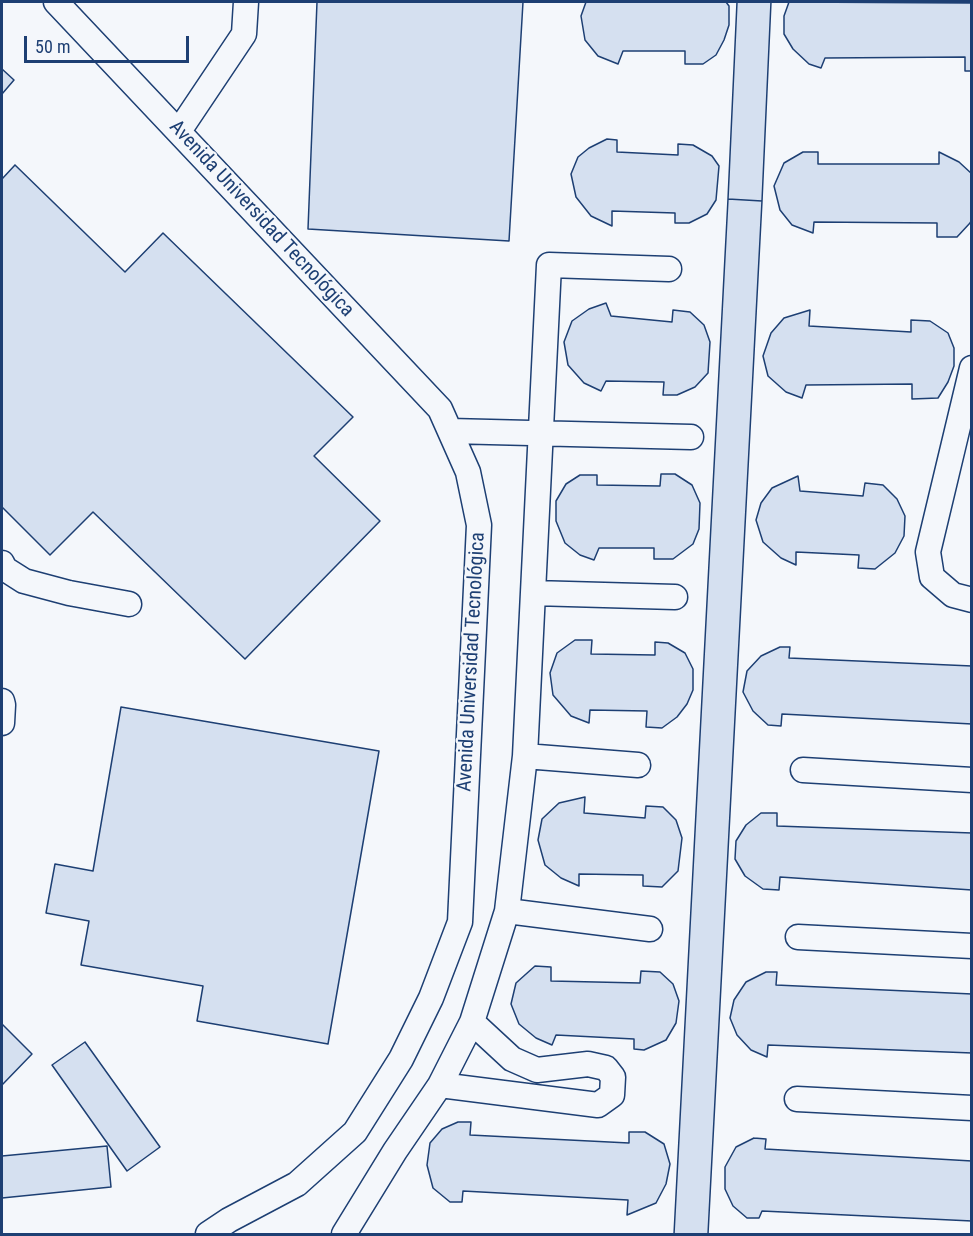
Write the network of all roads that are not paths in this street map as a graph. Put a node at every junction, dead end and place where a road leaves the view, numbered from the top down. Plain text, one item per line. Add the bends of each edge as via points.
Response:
1 (56, 2) edge
2 (246, 2) edge
3 (179, 131) junction
4 (669, 268) dead end
5 (972, 368) edge
6 (450, 431) junction
7 (541, 433) junction
8 (691, 437) dead end
9 (2, 563) edge
10 (533, 593) junction
11 (675, 597) dead end
12 (972, 600) edge
13 (129, 604) dead end
14 (2, 701) edge
15 (2, 723) edge
16 (525, 756) junction
17 (638, 765) dead end
18 (802, 770) dead end
19 (972, 780) edge
20 (507, 911) junction
21 (650, 929) dead end
22 (798, 937) dead end
23 (972, 946) edge
24 (472, 1022) junction
25 (440, 1085) junction
26 (797, 1099) dead end
27 (972, 1108) edge
28 (208, 1234) edge
29 (344, 1234) edge

1 - 3 street, Avenida Universidad Tecnológica
2 - 3 street via 244,34
3 - 6 street, Avenida Universidad Tecnológica via 440,409
4 - 7 street via 549,265
5 - 12 street via 928,552 932,577 953,595
6 - 7 street
6 - 28 street, Avenida Universidad Tecnológica via 468,472 478,525 460,922 431,998 401,1059 355,1132 297,1184
7 - 8 street
7 - 10 street
9 - 13 street via 5,570 24,581
10 - 11 street
10 - 16 street
14 - 15 street
16 - 17 street
16 - 20 street
18 - 19 street
20 - 21 street
20 - 24 street
22 - 23 street
24 - 25 street
24 - 25 street via 512,1059 537,1070 588,1064 606,1068 613,1077 612,1095 598,1105
25 - 29 street
26 - 27 street

